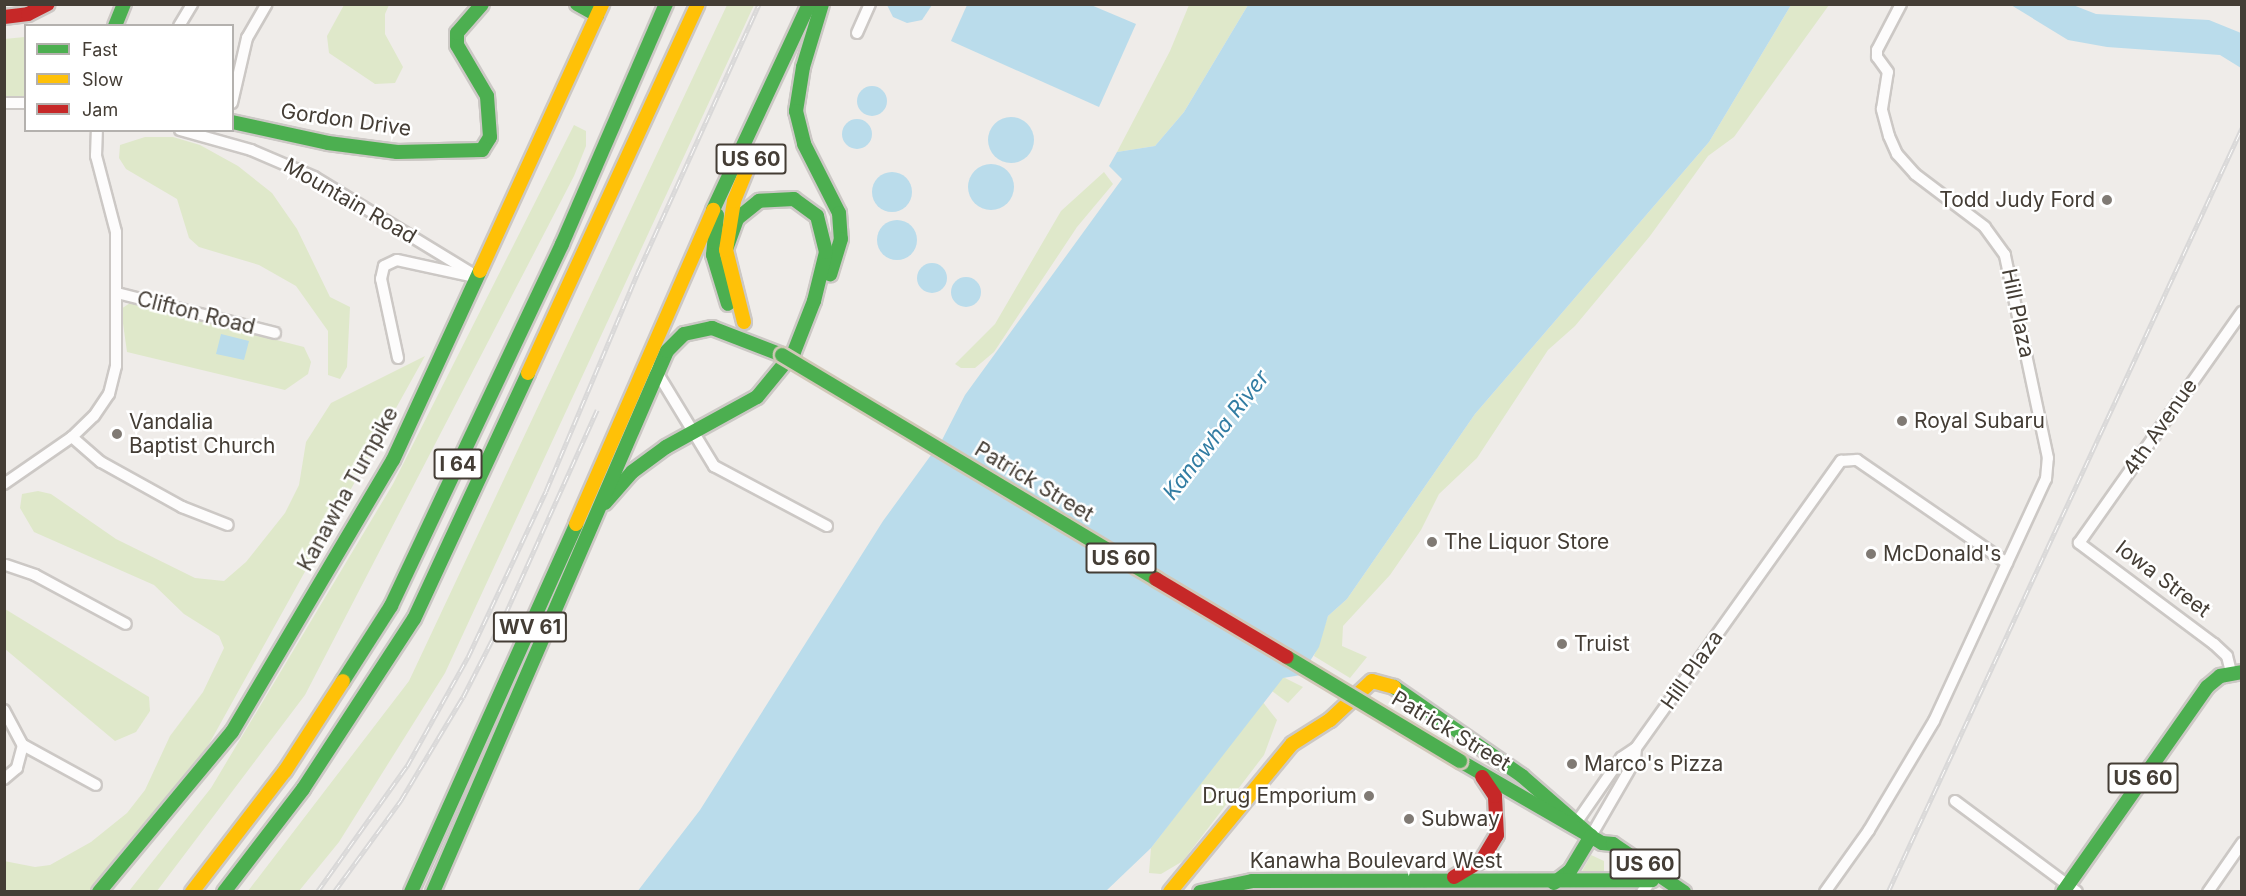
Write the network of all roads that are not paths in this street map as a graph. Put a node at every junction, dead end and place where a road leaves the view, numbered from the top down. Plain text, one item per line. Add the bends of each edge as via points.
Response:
1 (48, 4) edge
2 (124, 4) edge
3 (192, 4) edge
4 (267, 4) edge
5 (482, 4) edge
6 (577, 4) edge
7 (666, 4) edge
8 (698, 4) edge
9 (809, 4) edge
10 (822, 4) edge
11 (870, 4) edge
12 (1901, 4) edge
13 (600, 10) edge
14 (4, 17) edge
15 (116, 24) edge
16 (180, 24) edge
17 (857, 33) dead end
18 (234, 94) edge
19 (4, 103) edge
20 (24, 103) edge
21 (234, 122) edge
22 (97, 132) edge
23 (187, 132) edge
24 (732, 173) junction
25 (726, 250) junction
26 (478, 277) junction
27 (117, 293) junction
28 (814, 301) junction
29 (2241, 312) edge
30 (743, 328) junction
31 (275, 333) dead end
32 (398, 358) dead end
33 (651, 366) junction
34 (694, 433) junction
35 (72, 437) junction
36 (615, 447) junction
37 (666, 447) junction
38 (4, 484) edge
39 (228, 525) dead end
40 (827, 526) dead end
41 (583, 541) junction
42 (2079, 543) joint
43 (2007, 563) junction
44 (5, 567) edge
45 (126, 624) dead end
46 (2236, 672) edge
47 (4, 710) edge
48 (23, 745) junction
49 (1636, 748) junction
50 (1479, 773) junction
51 (4, 779) edge
52 (96, 785) dead end
53 (1955, 801) dead end
54 (1575, 825) junction
55 (1597, 840) junction
56 (2241, 843) edge
57 (1196, 862) junction
58 (1448, 879) junction
59 (1471, 879) junction
60 (1652, 880) junction
61 (1554, 883) junction
62 (2069, 889) edge
63 (99, 891) edge
64 (192, 891) edge
65 (224, 891) edge
66 (411, 891) edge
67 (433, 891) edge
68 (1170, 891) edge
69 (1200, 891) edge
70 (1462, 891) edge
71 (1642, 891) edge
72 (1668, 891) edge
73 (1684, 891) edge
74 (1825, 891) edge
75 (2208, 891) edge

1 - 14 main road via 28,14
2 - 15 main road
3 - 16 street
4 - 18 street via 247,38
5 - 21 main road, Gordon Drive via 458,33 457,45 487,96 491,129 487,144 476,152 397,152 328,143
6 - 13 main road
7 - 64 main road, I 64 via 562,244 391,606 285,771
8 - 65 main road, I 64 via 414,619 303,789
9 - 24 main road, US 60
10 - 25 main road, US 60 via 734,201
10 - 28 main road via 803,67 796,111 804,144 837,206 841,239 833,268
11 - 17 street
12 - 43 street, Hill Plaza via 1877,50 1877,57 1888,72 1882,109 1889,136 1897,154 1915,174 1985,227 2005,255 2048,458 2046,479
13 - 26 main road, Kanawha Turnpike
19 - 20 street
22 - 27 street via 96,156 116,232
23 - 26 street, Mountain Road via 251,150 314,177
24 - 30 main road, Patrick Street / US 60 via 717,217 713,255 730,308
24 - 33 main road
25 - 28 main road via 737,219 759,201 779,198 807,206 818,216 826,240
25 - 30 main road, US 60
26 - 32 street via 451,275 397,260 384,266 381,279
26 - 63 main road, Kanawha Turnpike via 393,460 232,732
27 - 31 street, Clifton Road
27 - 35 street via 116,366 109,394
28 - 34 main road via 794,352 773,382 740,408
29 - 42 street, 4th Avenue
30 - 33 main road via 692,331
30 - 50 main road, Patrick Street / US 60, bridge
33 - 34 street
33 - 36 main road, WV 61
34 - 37 main road
34 - 40 street via 707,457 722,473
35 - 38 street
35 - 39 street via 111,467 182,507
36 - 37 main road
36 - 41 main road, WV 61
36 - 66 main road, WV 61
37 - 41 main road via 632,471 612,494
41 - 67 main road, WV 61 via 520,697
42 - 46 street, Iowa Street via 2214,644
43 - 49 street, Hill Plaza via 1857,460 1841,461
43 - 74 street, Hill Plaza via 1934,721 1869,830
44 - 45 street via 35,575
46 - 62 main road, US 60 via 2207,687
47 - 48 street
48 - 51 street via 17,768
48 - 52 street
49 - 54 street, Hill Plaza via 1621,758
49 - 55 street, Hill Plaza via 1635,760
50 - 54 main road, Patrick Street / US 60
50 - 58 main road via 1496,796 1497,835 1482,860
53 - 62 street
54 - 55 main road
54 - 57 main road via 1522,776 1459,731 1390,684 1372,681 1330,720 1292,744
55 - 60 main road, US 60 via 1607,852
55 - 61 main road
55 - 73 main road, US 60 via 1613,844
56 - 75 street
57 - 68 main road
57 - 69 main road via 1191,881
58 - 59 main road, Kanawha Boulevard West
58 - 69 main road, Kanawha Boulevard West via 1252,881
59 - 61 main road, Kanawha Boulevard West
59 - 70 street
60 - 61 main road, Kanawha Boulevard West
60 - 71 street
60 - 72 main road, US 60

